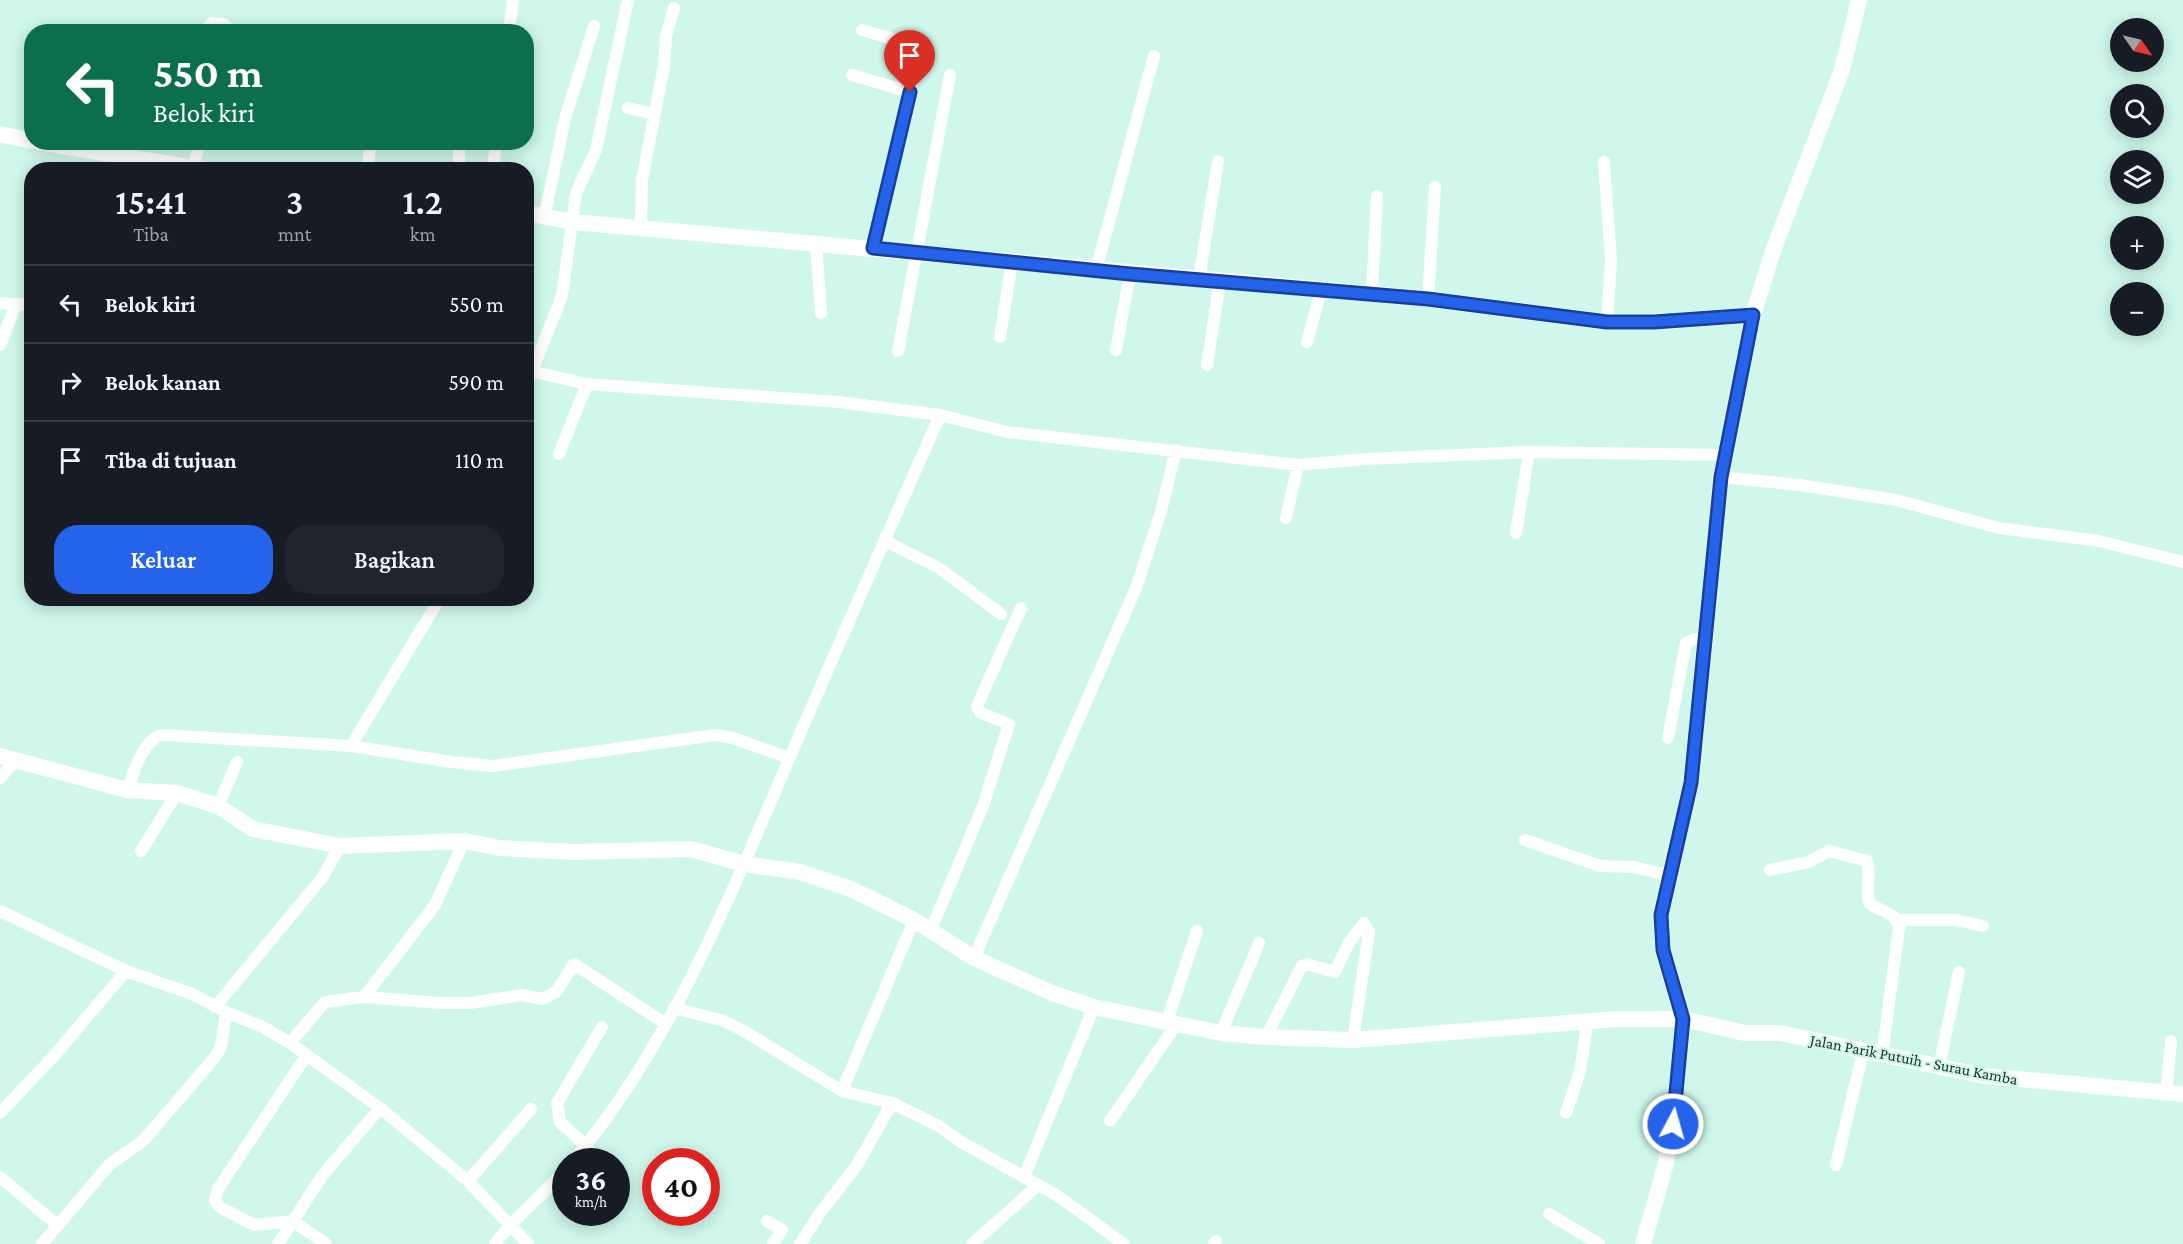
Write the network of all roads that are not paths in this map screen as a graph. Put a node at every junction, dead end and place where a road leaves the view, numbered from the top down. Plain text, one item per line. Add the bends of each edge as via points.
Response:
1 (513, 0) edge
2 (628, 0) edge
3 (1859, 0) edge
4 (674, 8) dead end
5 (510, 24) edge
6 (594, 26) dead end
7 (862, 30) dead end
8 (1154, 56) dead end
9 (852, 75) dead end
10 (950, 75) dead end
11 (910, 92) junction
12 (628, 108) dead end
13 (655, 114) junction
14 (0, 134) edge
15 (24, 139) edge
16 (112, 150) edge
17 (1218, 161) dead end
18 (153, 162) edge
19 (1604, 162) dead end
20 (1435, 187) dead end
21 (1377, 196) dead end
22 (534, 215) edge
23 (544, 218) junction
24 (573, 222) junction
25 (641, 227) junction
26 (816, 242) junction
27 (873, 248) junction
28 (917, 252) junction
29 (1012, 262) junction
30 (1096, 270) junction
31 (1130, 274) junction
32 (1199, 279) junction
33 (1221, 281) junction
34 (1321, 290) junction
35 (1372, 294) junction
36 (1428, 299) junction
37 (0, 303) edge
38 (16, 304) junction
39 (24, 304) edge
40 (821, 313) dead end
41 (1753, 315) junction
42 (1607, 322) junction
43 (1000, 337) dead end
44 (1307, 342) dead end
45 (0, 345) edge
46 (1116, 350) dead end
47 (898, 351) dead end
48 (534, 360) edge
49 (1207, 365) dead end
50 (534, 372) edge
51 (587, 384) junction
52 (940, 415) junction
53 (1176, 450) junction
54 (1529, 452) junction
55 (560, 454) dead end
56 (1726, 455) junction
57 (1298, 465) junction
58 (1721, 477) junction
59 (1286, 518) dead end
60 (1516, 533) dead end
61 (885, 541) junction
62 (2183, 562) edge
63 (435, 606) edge
64 (1021, 608) dead end
65 (1001, 614) dead end
66 (1704, 639) junction
67 (1668, 738) dead end
68 (351, 746) junction
69 (8, 758) edge
70 (789, 758) junction
71 (237, 762) dead end
72 (0, 778) edge
73 (127, 790) junction
74 (177, 794) junction
75 (218, 806) junction
76 (1525, 840) dead end
77 (464, 841) junction
78 (340, 846) junction
79 (141, 851) dead end
80 (744, 864) junction
81 (1770, 870) dead end
82 (1670, 876) junction
83 (0, 911) edge
84 (914, 920) junction
85 (1897, 920) junction
86 (1983, 926) dead end
87 (931, 930) junction
88 (1197, 931) dead end
89 (1259, 943) dead end
90 (974, 958) junction
91 (126, 971) junction
92 (1959, 972) dead end
93 (364, 997) junction
94 (1094, 1007) junction
95 (674, 1008) junction
96 (220, 1009) junction
97 (1588, 1019) junction
98 (1683, 1019) junction
99 (666, 1024) junction
100 (1171, 1024) junction
101 (602, 1027) dead end
102 (1221, 1033) junction
103 (1266, 1037) junction
104 (1353, 1040) junction
105 (2171, 1041) dead end
106 (290, 1043) junction
107 (1863, 1052) junction
108 (306, 1056) junction
109 (1882, 1056) junction
110 (1939, 1067) junction
111 (842, 1091) junction
112 (2175, 1094) edge
113 (892, 1103) junction
114 (381, 1108) junction
115 (531, 1109) dead end
116 (0, 1113) edge
117 (1566, 1113) dead end
118 (1110, 1121) dead end
119 (586, 1146) joint
120 (1836, 1165) dead end
121 (0, 1177) edge
122 (1024, 1177) junction
123 (468, 1181) junction
124 (552, 1185) edge
125 (1037, 1186) junction
126 (1549, 1214) dead end
127 (293, 1221) junction
128 (767, 1221) dead end
129 (510, 1224) junction
130 (57, 1225) junction
131 (42, 1244) edge
132 (278, 1244) edge
133 (326, 1244) edge
134 (495, 1244) edge
135 (528, 1244) edge
136 (773, 1244) edge
137 (800, 1244) edge
138 (972, 1244) edge
139 (1124, 1244) edge
140 (1599, 1244) edge
141 (1643, 1244) edge

1 - 5 street
2 - 24 street via 596,150 576,193
3 - 41 street via 1842,70 1773,251
4 - 13 street
6 - 23 street via 572,93
7 - 11 street via 920,50
8 - 30 street
9 - 11 street
10 - 28 street
11 - 27 street
12 - 13 street
13 - 25 street via 642,180
14 - 15 street
16 - 18 street
17 - 32 street
19 - 42 street via 1611,260
20 - 36 street
21 - 35 street
22 - 23 street
23 - 24 street
24 - 25 street
24 - 48 street via 562,296
25 - 26 street
26 - 27 street
26 - 40 street
27 - 28 street
28 - 29 street
28 - 47 street
29 - 30 street
29 - 43 street
30 - 31 street
31 - 32 street
31 - 46 street
32 - 33 street
33 - 34 street
33 - 49 street
34 - 35 street
34 - 44 street
35 - 36 street
36 - 42 street
37 - 38 street
38 - 39 street
38 - 45 street
41 - 42 street
41 - 56 street
50 - 51 street
51 - 52 street via 839,402
51 - 55 street
52 - 53 street via 1007,432
52 - 61 street
53 - 57 street
53 - 90 street via 1136,588
54 - 56 street
54 - 57 street
54 - 60 street
56 - 58 street
57 - 59 street
58 - 62 street via 1896,500 1999,528 2099,541
58 - 66 street
61 - 65 street via 939,568
61 - 70 street
63 - 68 street
64 - 87 street via 977,706 981,712 1009,724 983,806
66 - 67 street via 1686,644
66 - 82 street via 1691,783
68 - 70 street via 493,766 715,735
68 - 73 street via 155,736
69 - 72 street
69 - 73 street, Jalan Parik Putuih - Surau Kamba
70 - 80 street
71 - 75 street
73 - 74 street, Jalan Parik Putuih - Surau Kamba
74 - 75 street, Jalan Parik Putuih - Surau Kamba
74 - 79 street
75 - 78 street, Jalan Parik Putuih - Surau Kamba via 253,829
76 - 82 street via 1600,866 1634,867
77 - 78 street, Jalan Parik Putuih - Surau Kamba
77 - 80 street, Jalan Parik Putuih - Surau Kamba via 500,848 575,852 691,849
77 - 93 street via 435,905
78 - 96 street via 322,878
80 - 84 street, Jalan Parik Putuih - Surau Kamba via 800,872 851,889
80 - 95 street
81 - 85 street via 1809,862 1829,851 1867,861 1871,870 1870,904
82 - 98 street via 1660,932
83 - 91 street
84 - 87 street, Jalan Parik Putuih - Surau Kamba
84 - 111 street
85 - 86 street via 1956,920
85 - 109 street
87 - 90 street, Jalan Parik Putuih - Surau Kamba
88 - 100 street
89 - 102 street
90 - 94 street, Jalan Parik Putuih - Surau Kamba
91 - 96 street via 192,993
91 - 116 street
92 - 110 street
93 - 99 street via 460,1004 522,995 547,998 556,992 574,964
93 - 106 street via 325,1002
94 - 100 street, Jalan Parik Putuih - Surau Kamba
94 - 122 street
95 - 99 street
95 - 111 street via 744,1031
96 - 106 street
96 - 130 street via 220,1047 216,1056 143,1141 110,1164
97 - 98 street, Jalan Parik Putuih - Surau Kamba
97 - 104 street, Jalan Parik Putuih - Surau Kamba
97 - 117 street via 1580,1071
98 - 107 street, Jalan Parik Putuih - Surau Kamba via 1745,1033 1780,1033
98 - 141 street via 1673,1124
99 - 119 street via 635,1078
100 - 102 street, Jalan Parik Putuih - Surau Kamba
100 - 118 street
101 - 119 street via 557,1103 560,1122
102 - 103 street, Jalan Parik Putuih - Surau Kamba
103 - 104 street, Jalan Parik Putuih - Surau Kamba
103 - 104 street via 1302,966 1335,972 1348,944 1364,923 1369,932
105 - 112 street
106 - 108 street
107 - 109 street, Jalan Parik Putuih - Surau Kamba
107 - 120 street
108 - 114 street
108 - 127 street via 218,1189 215,1201 254,1225
109 - 110 street, Jalan Parik Putuih - Surau Kamba
110 - 112 street, Jalan Parik Putuih - Surau Kamba via 2038,1082
111 - 113 street
113 - 122 street
113 - 137 street via 857,1165
114 - 123 street
114 - 127 street via 322,1176
115 - 123 street
121 - 130 street
122 - 125 street
123 - 129 street
124 - 129 street
125 - 138 street
125 - 139 street via 1058,1196
126 - 140 street
127 - 132 street
127 - 133 street
128 - 136 street via 782,1230
129 - 134 street
129 - 135 street
130 - 131 street

